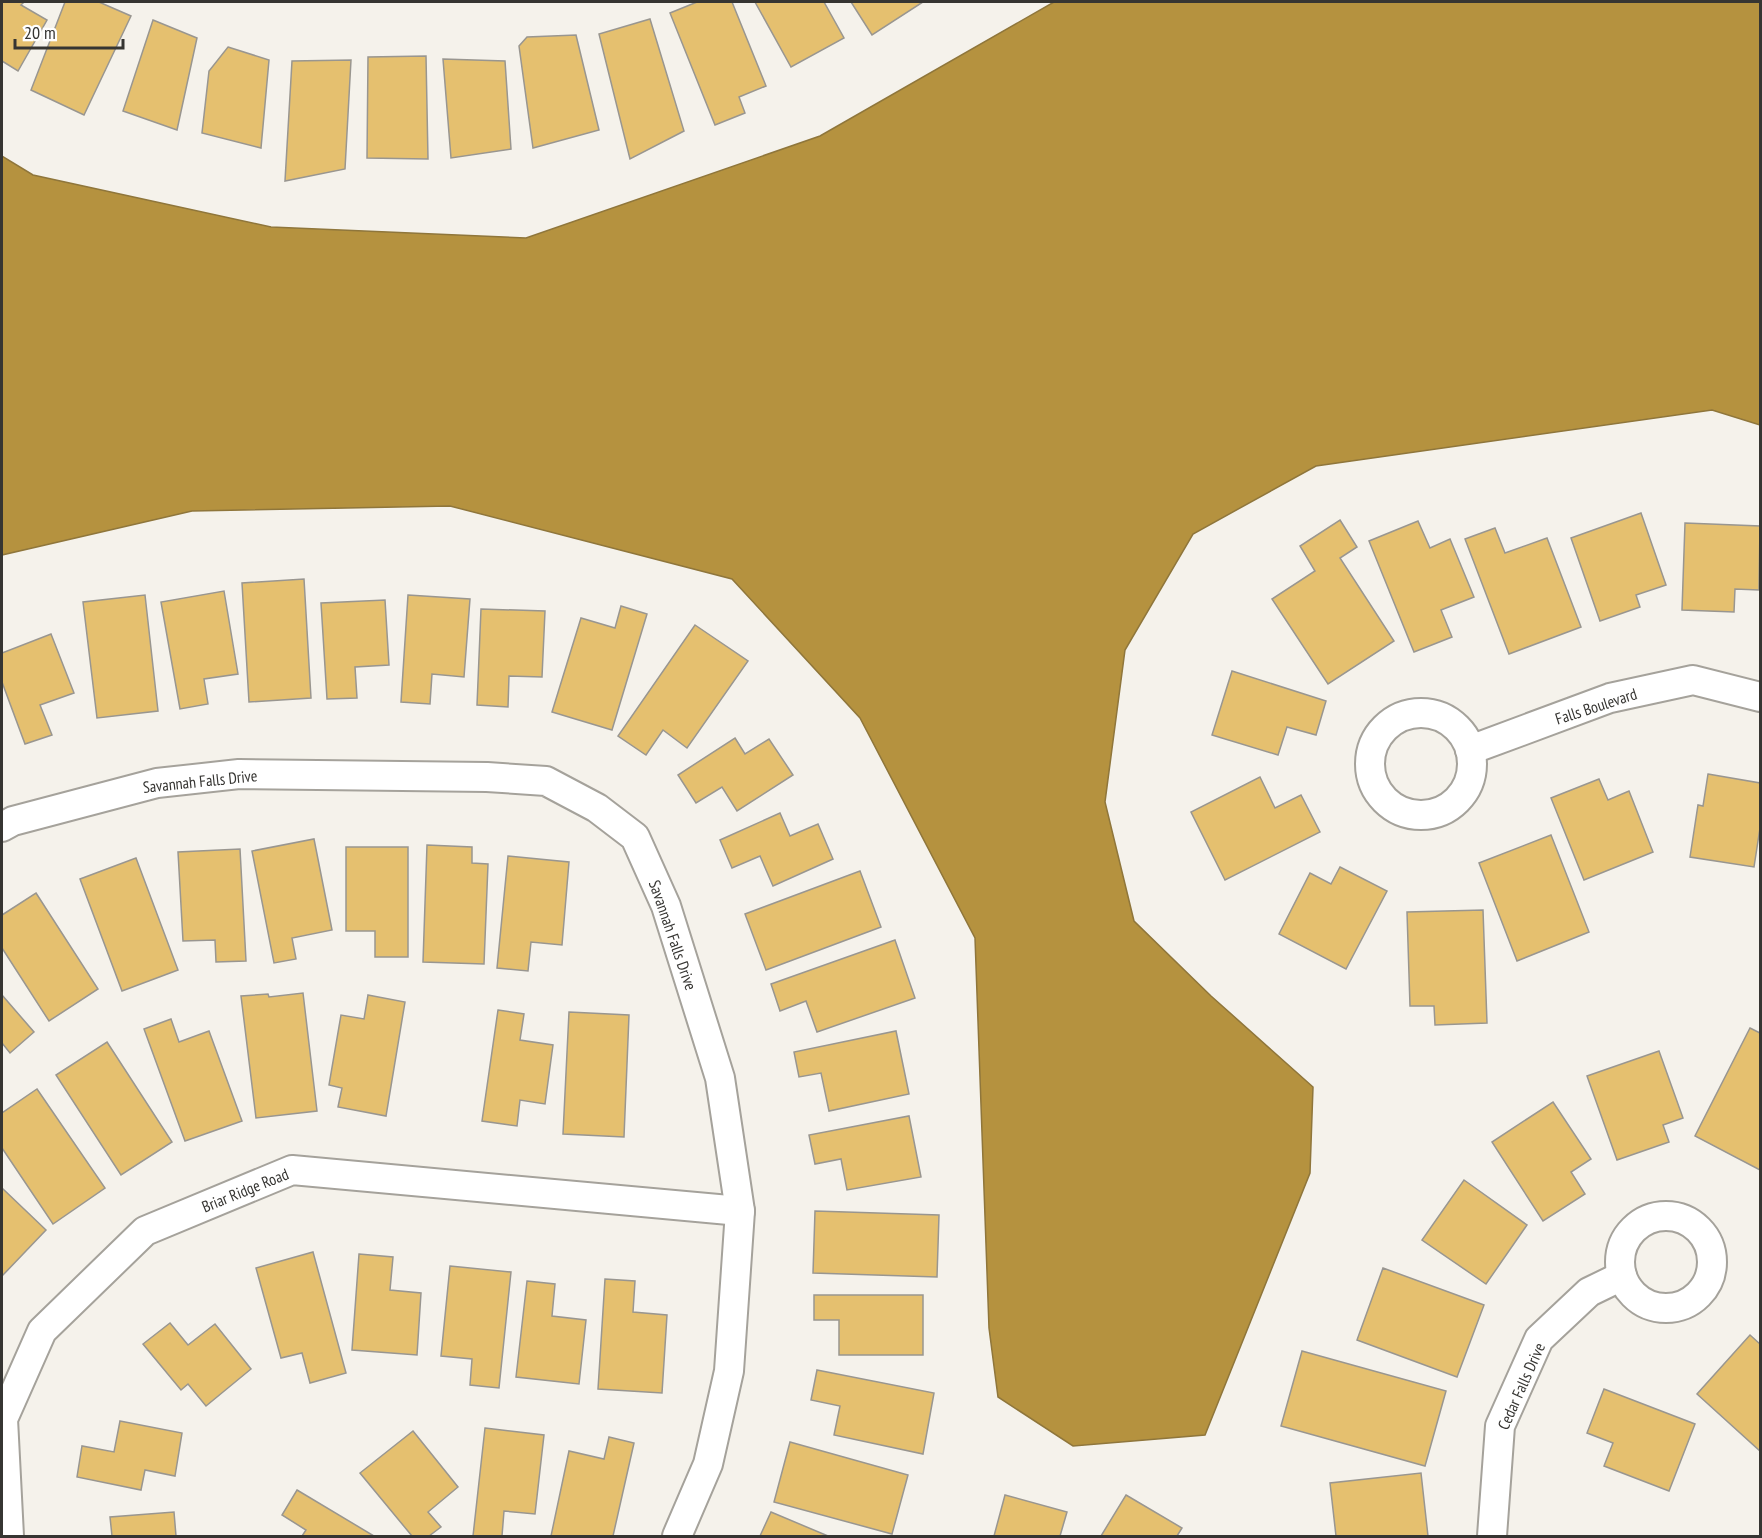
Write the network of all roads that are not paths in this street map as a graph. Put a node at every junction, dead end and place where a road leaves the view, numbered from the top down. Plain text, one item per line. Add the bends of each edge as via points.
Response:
1 (1761, 697) edge
2 (1470, 750) dead end
3 (2, 827) edge
4 (740, 1211) junction
5 (1622, 1276) dead end
6 (9, 1536) edge
7 (677, 1536) edge
8 (1492, 1536) edge

1 - 2 street, Falls Boulevard via 1694,680 1610,698
3 - 4 street, Savannah Falls Drive via 157,783 239,774 546,781 587,802 635,837 666,906 720,1078
4 - 6 street, Briar Ridge Road via 292,1170 145,1231 42,1331 3,1419
4 - 7 street, Savannah Falls Drive via 729,1371 708,1464
5 - 8 street, Cedar Falls Drive via 1589,1292 1539,1339 1500,1426

